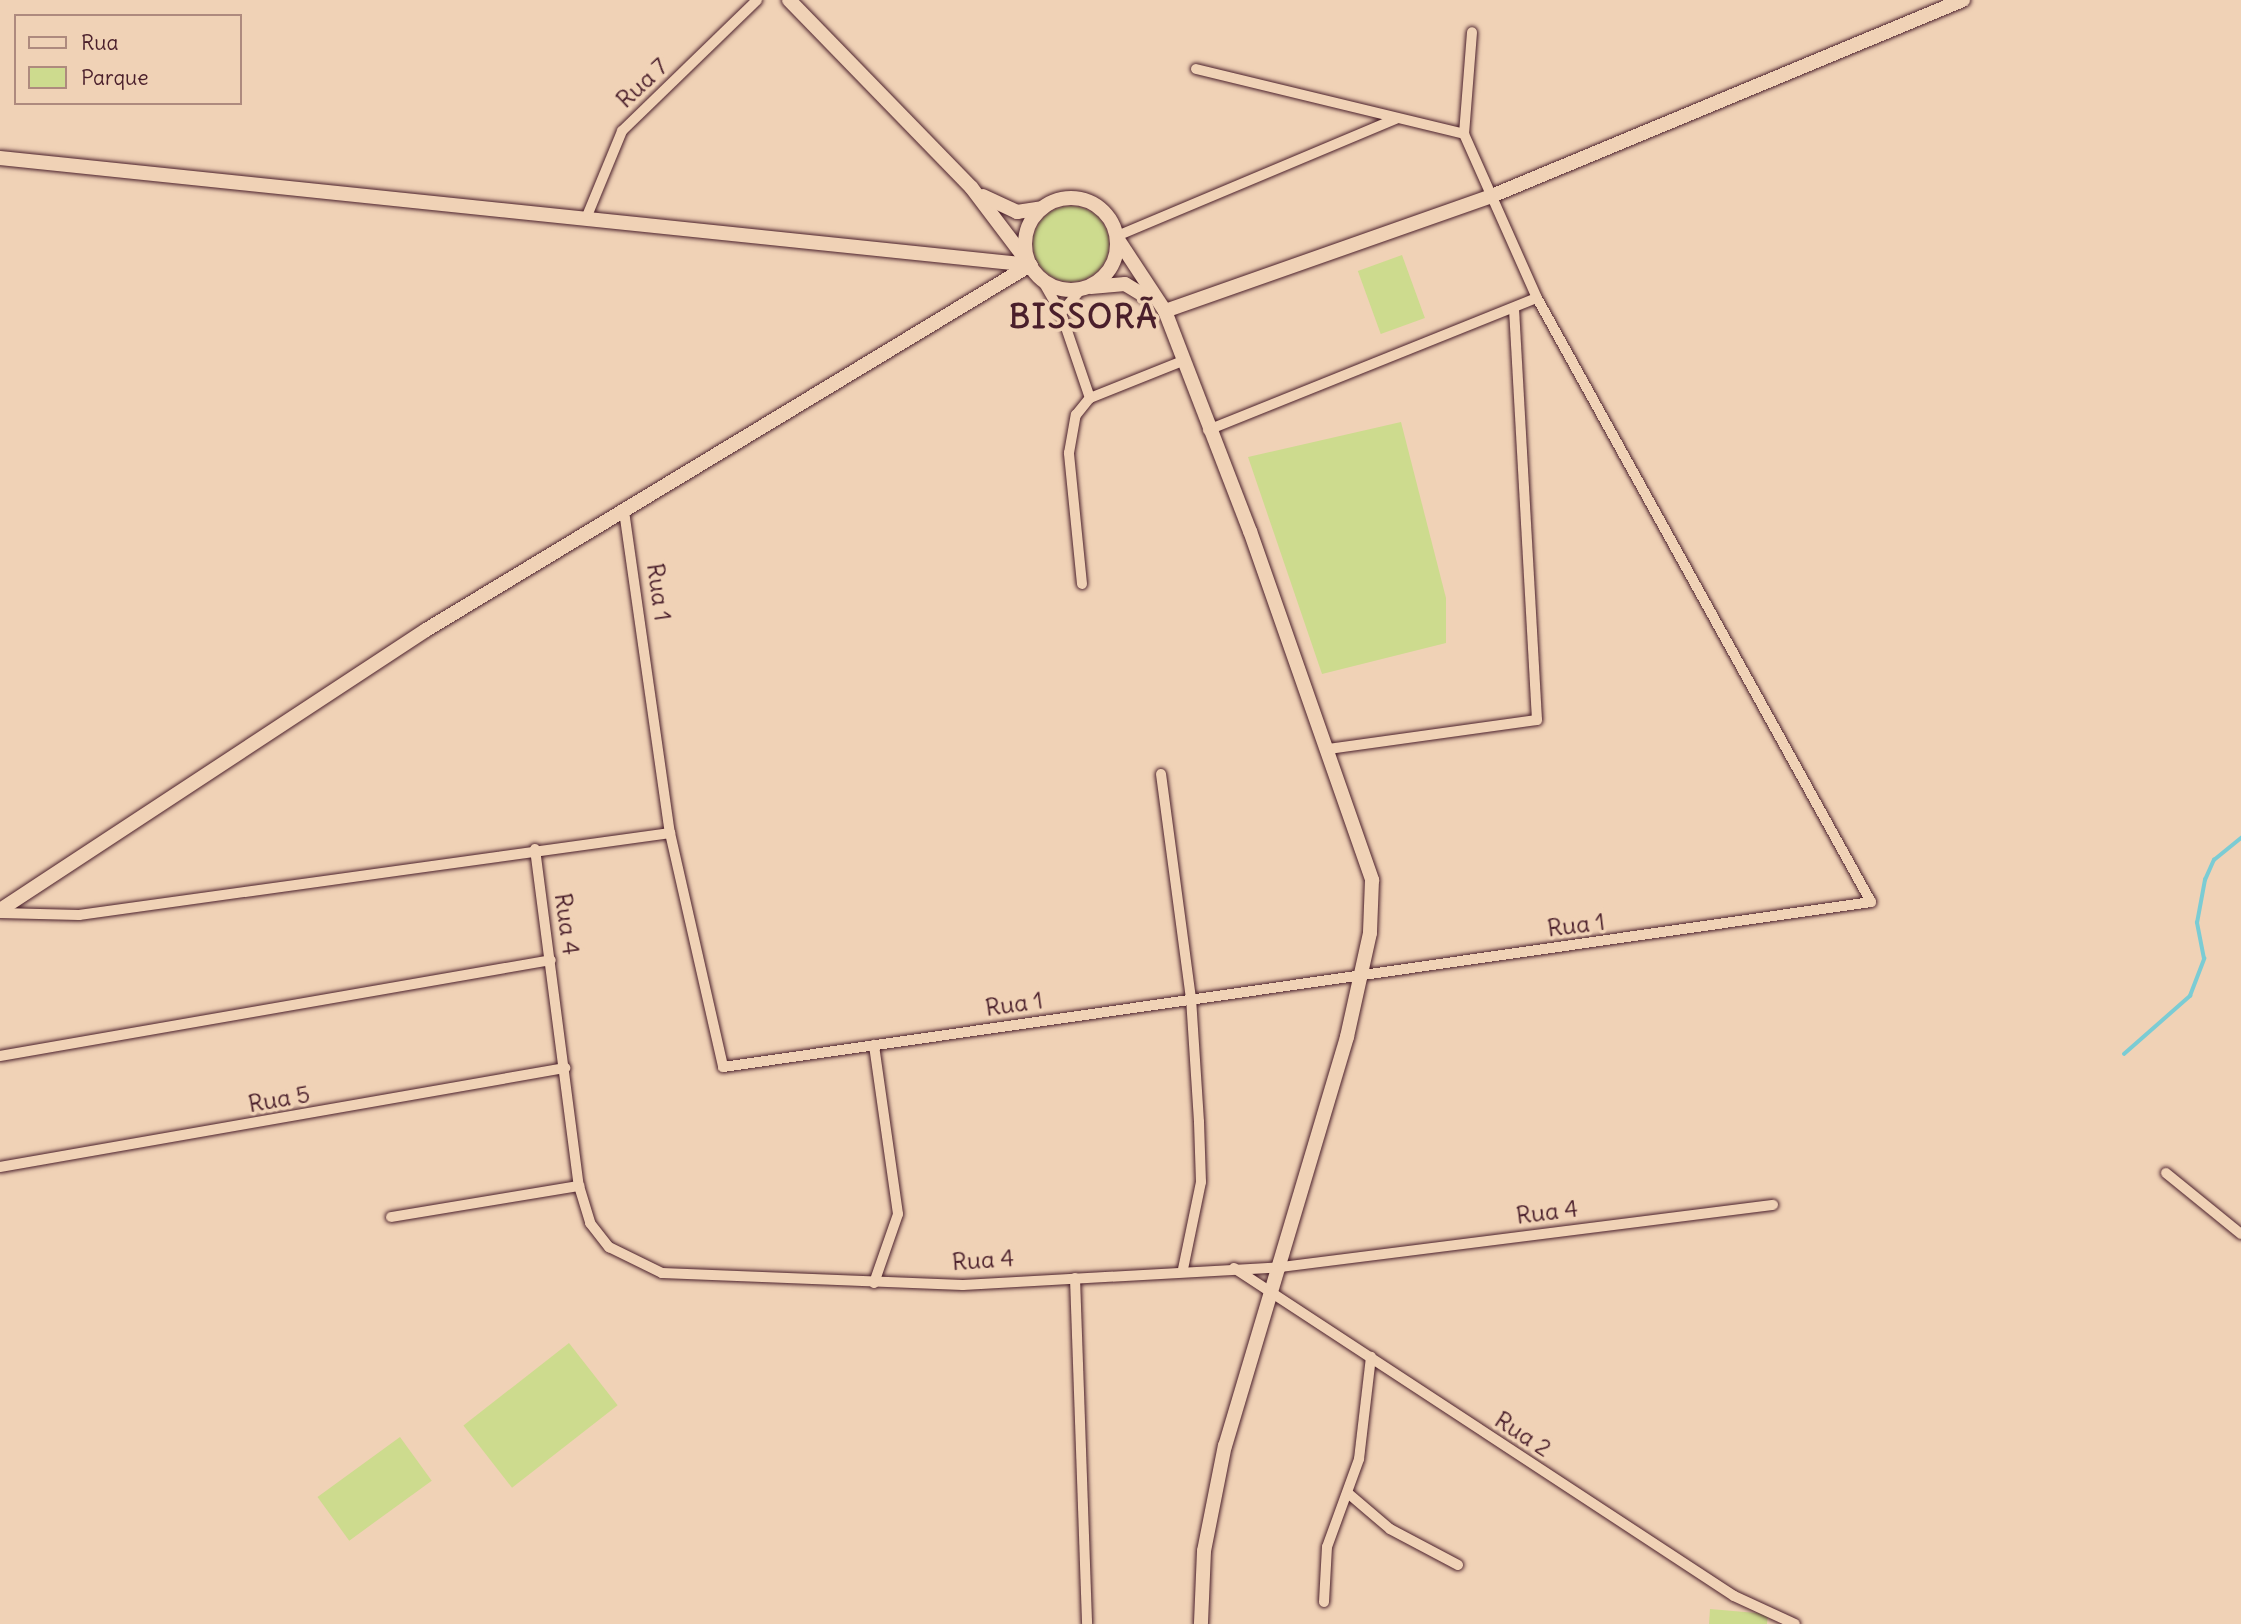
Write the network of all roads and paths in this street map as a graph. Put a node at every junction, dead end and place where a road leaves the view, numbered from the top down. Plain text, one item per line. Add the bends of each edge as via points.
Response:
1 (757, 0) edge
2 (789, 0) edge
3 (1963, 0) edge
4 (1472, 32) dead end
5 (1196, 69) dead end
6 (1396, 119) junction
7 (1464, 134) junction
8 (0, 158) edge
9 (971, 187) junction
10 (1494, 195) junction
11 (1044, 207) junction
12 (587, 216) junction
13 (1117, 237) junction
14 (1030, 265) junction
15 (1041, 278) junction
16 (1084, 288) junction
17 (1537, 298) junction
18 (1514, 310) junction
19 (1165, 311) junction
20 (1061, 313) junction
21 (1181, 362) junction
22 (1090, 398) junction
23 (1208, 430) junction
24 (624, 511) junction
25 (1082, 584) dead end
26 (1328, 749) junction
27 (1161, 774) dead end
28 (670, 833) junction
29 (536, 849) junction
30 (0, 911) edge
31 (551, 960) junction
32 (1363, 973) junction
33 (1191, 998) junction
34 (874, 1045) junction
35 (0, 1056) edge
36 (565, 1068) junction
37 (0, 1167) edge
38 (2166, 1173) dead end
39 (579, 1186) junction
40 (1773, 1205) dead end
41 (391, 1217) dead end
42 (2241, 1234) edge
43 (1281, 1267) junction
44 (1234, 1268) junction
45 (1183, 1269) junction
46 (1075, 1278) junction
47 (874, 1283) junction
48 (1273, 1293) junction
49 (1371, 1357) junction
50 (1349, 1494) junction
51 (1458, 1565) dead end
52 (1324, 1602) dead end
53 (1087, 1624) edge
54 (1201, 1624) edge
55 (1796, 1624) edge

1 - 12 street, Rua 7 via 622,131
2 - 9 main road
3 - 10 main road
4 - 7 street
5 - 6 street
6 - 7 street
6 - 13 street
7 - 10 street
8 - 12 main road
9 - 11 main road via 1007,210
9 - 14 main road
10 - 17 street
10 - 19 main road
11 - 13 main road via 1069,198 1089,201 1107,214
11 - 14 main road via 1026,235
12 - 14 main road
13 - 16 main road via 1112,267
13 - 19 main road
14 - 15 main road
14 - 24 main road
15 - 16 main road
15 - 20 street
16 - 19 main road via 1125,284
16 - 20 street
17 - 18 street
17 - 32 street, Rua 1 via 1871,902
18 - 23 street
18 - 26 street via 1537,720
19 - 21 main road
20 - 22 street
21 - 22 street
21 - 23 main road
22 - 25 street via 1076,415 1069,453
23 - 26 main road
24 - 28 street, Rua 1
24 - 30 main road via 426,630
26 - 32 main road via 1337,795 1372,880
27 - 33 street
28 - 29 street
28 - 34 street, Rua 1 via 723,1067
29 - 30 street via 79,915
29 - 31 street, Rua 4
31 - 35 street
31 - 36 street, Rua 4
32 - 33 street, Rua 1
32 - 43 main road
33 - 34 street, Rua 1
33 - 45 street via 1201,1182
34 - 47 street via 898,1214
36 - 37 street, Rua 5
36 - 39 street, Rua 4
38 - 42 street
39 - 41 street
39 - 47 street, Rua 4 via 590,1223 609,1247 662,1273
40 - 43 street, Rua 4
43 - 44 street, Rua 4
43 - 48 main road
44 - 45 street, Rua 4
44 - 48 street, Rua 2
45 - 46 street, Rua 4
46 - 47 street, Rua 4
46 - 53 street via 1079,1517
48 - 49 street, Rua 2
48 - 54 main road via 1225,1445 1205,1552
49 - 50 street
49 - 55 street, Rua 2 via 1734,1596
50 - 51 street via 1390,1529
50 - 52 street via 1327,1547

